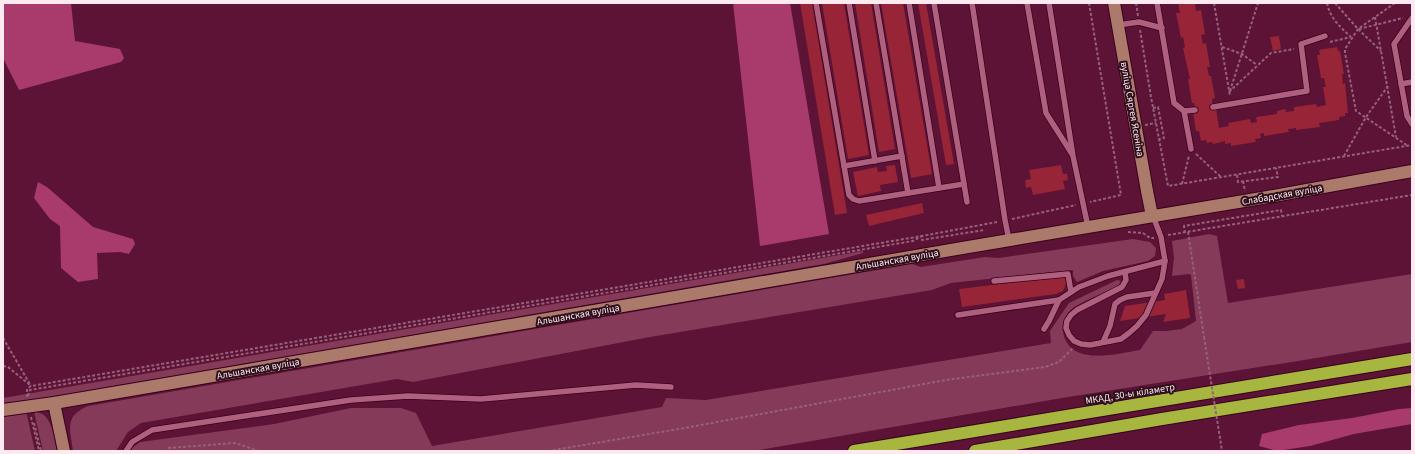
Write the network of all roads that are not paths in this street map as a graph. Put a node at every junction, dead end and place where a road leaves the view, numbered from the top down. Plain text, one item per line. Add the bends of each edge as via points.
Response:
1 (816, 3) edge
2 (849, 3) edge
3 (876, 3) edge
4 (909, 3) edge
5 (934, 3) edge
6 (972, 3) edge
7 (1027, 3) edge
8 (1049, 3) edge
9 (1114, 3) edge
10 (1157, 3) edge
11 (1412, 18) edge
12 (1118, 25) junction
13 (1162, 28) junction
14 (1325, 36) dead end
15 (1412, 82) edge
16 (1401, 84) junction
17 (1213, 106) dead end
18 (1195, 110) dead end
19 (1184, 111) junction
20 (1412, 124) edge
21 (1191, 149) road end
22 (902, 156) junction
23 (1073, 156) junction
24 (875, 161) junction
25 (844, 166) junction
26 (1412, 171) edge
27 (964, 184) junction
28 (939, 188) junction
29 (908, 193) junction
30 (967, 202) dead end
31 (1152, 216) junction
32 (1088, 227) junction
33 (1009, 240) junction
34 (1165, 261) junction
35 (1125, 272) junction
36 (994, 281) dead end
37 (1071, 292) junction
38 (1155, 293) junction
39 (1059, 300) junction
40 (958, 315) dead end
41 (1044, 329) dead end
42 (1103, 342) junction
43 (1411, 359) edge
44 (1412, 378) edge
45 (671, 387) dead end
46 (54, 403) junction
47 (3, 410) edge
48 (64, 451) edge
49 (126, 451) edge
50 (854, 451) edge
51 (975, 451) edge

1 - 25 lane
2 - 24 lane
3 - 22 lane
4 - 28 lane
5 - 27 lane
6 - 33 lane
7 - 23 lane via 1046,112
8 - 23 lane
9 - 12 main road, вуліца Сяргея Ясеніна
10 - 13 lane
11 - 16 lane via 1394,44
12 - 13 lane via 1139,22
12 - 31 main road, вуліца Сяргея Ясеніна
13 - 19 lane via 1174,103
14 - 17 lane via 1301,44 1307,91
15 - 16 lane
16 - 20 lane via 1407,116
18 - 19 lane
19 - 21 lane
22 - 24 lane
22 - 29 lane
23 - 32 lane
24 - 25 lane
25 - 29 lane via 849,195 859,202
26 - 31 main road, Слабадская вуліца
27 - 28 lane
27 - 30 lane
28 - 29 lane
31 - 32 main road, Альшанская вуліца
31 - 34 lane via 1161,237
32 - 33 main road, Альшанская вуліца
33 - 46 main road, Альшанская вуліца
34 - 35 lane
34 - 38 lane via 1162,279
35 - 37 lane via 1108,276
35 - 42 lane via 1126,280 1122,287 1077,310 1067,321 1066,328 1074,341 1090,345
36 - 37 lane via 1068,274
37 - 39 lane
38 - 42 lane via 1146,315 1137,326 1121,339
38 - 42 lane via 1127,297 1115,304
39 - 40 lane
39 - 41 lane
43 - 50 highway, МКАД, 30-ы кіламетр
44 - 51 highway
45 - 49 lane via 636,385 481,399 408,396 351,400 152,430 132,442
46 - 47 main road, Альшанская вуліца
46 - 48 main road

